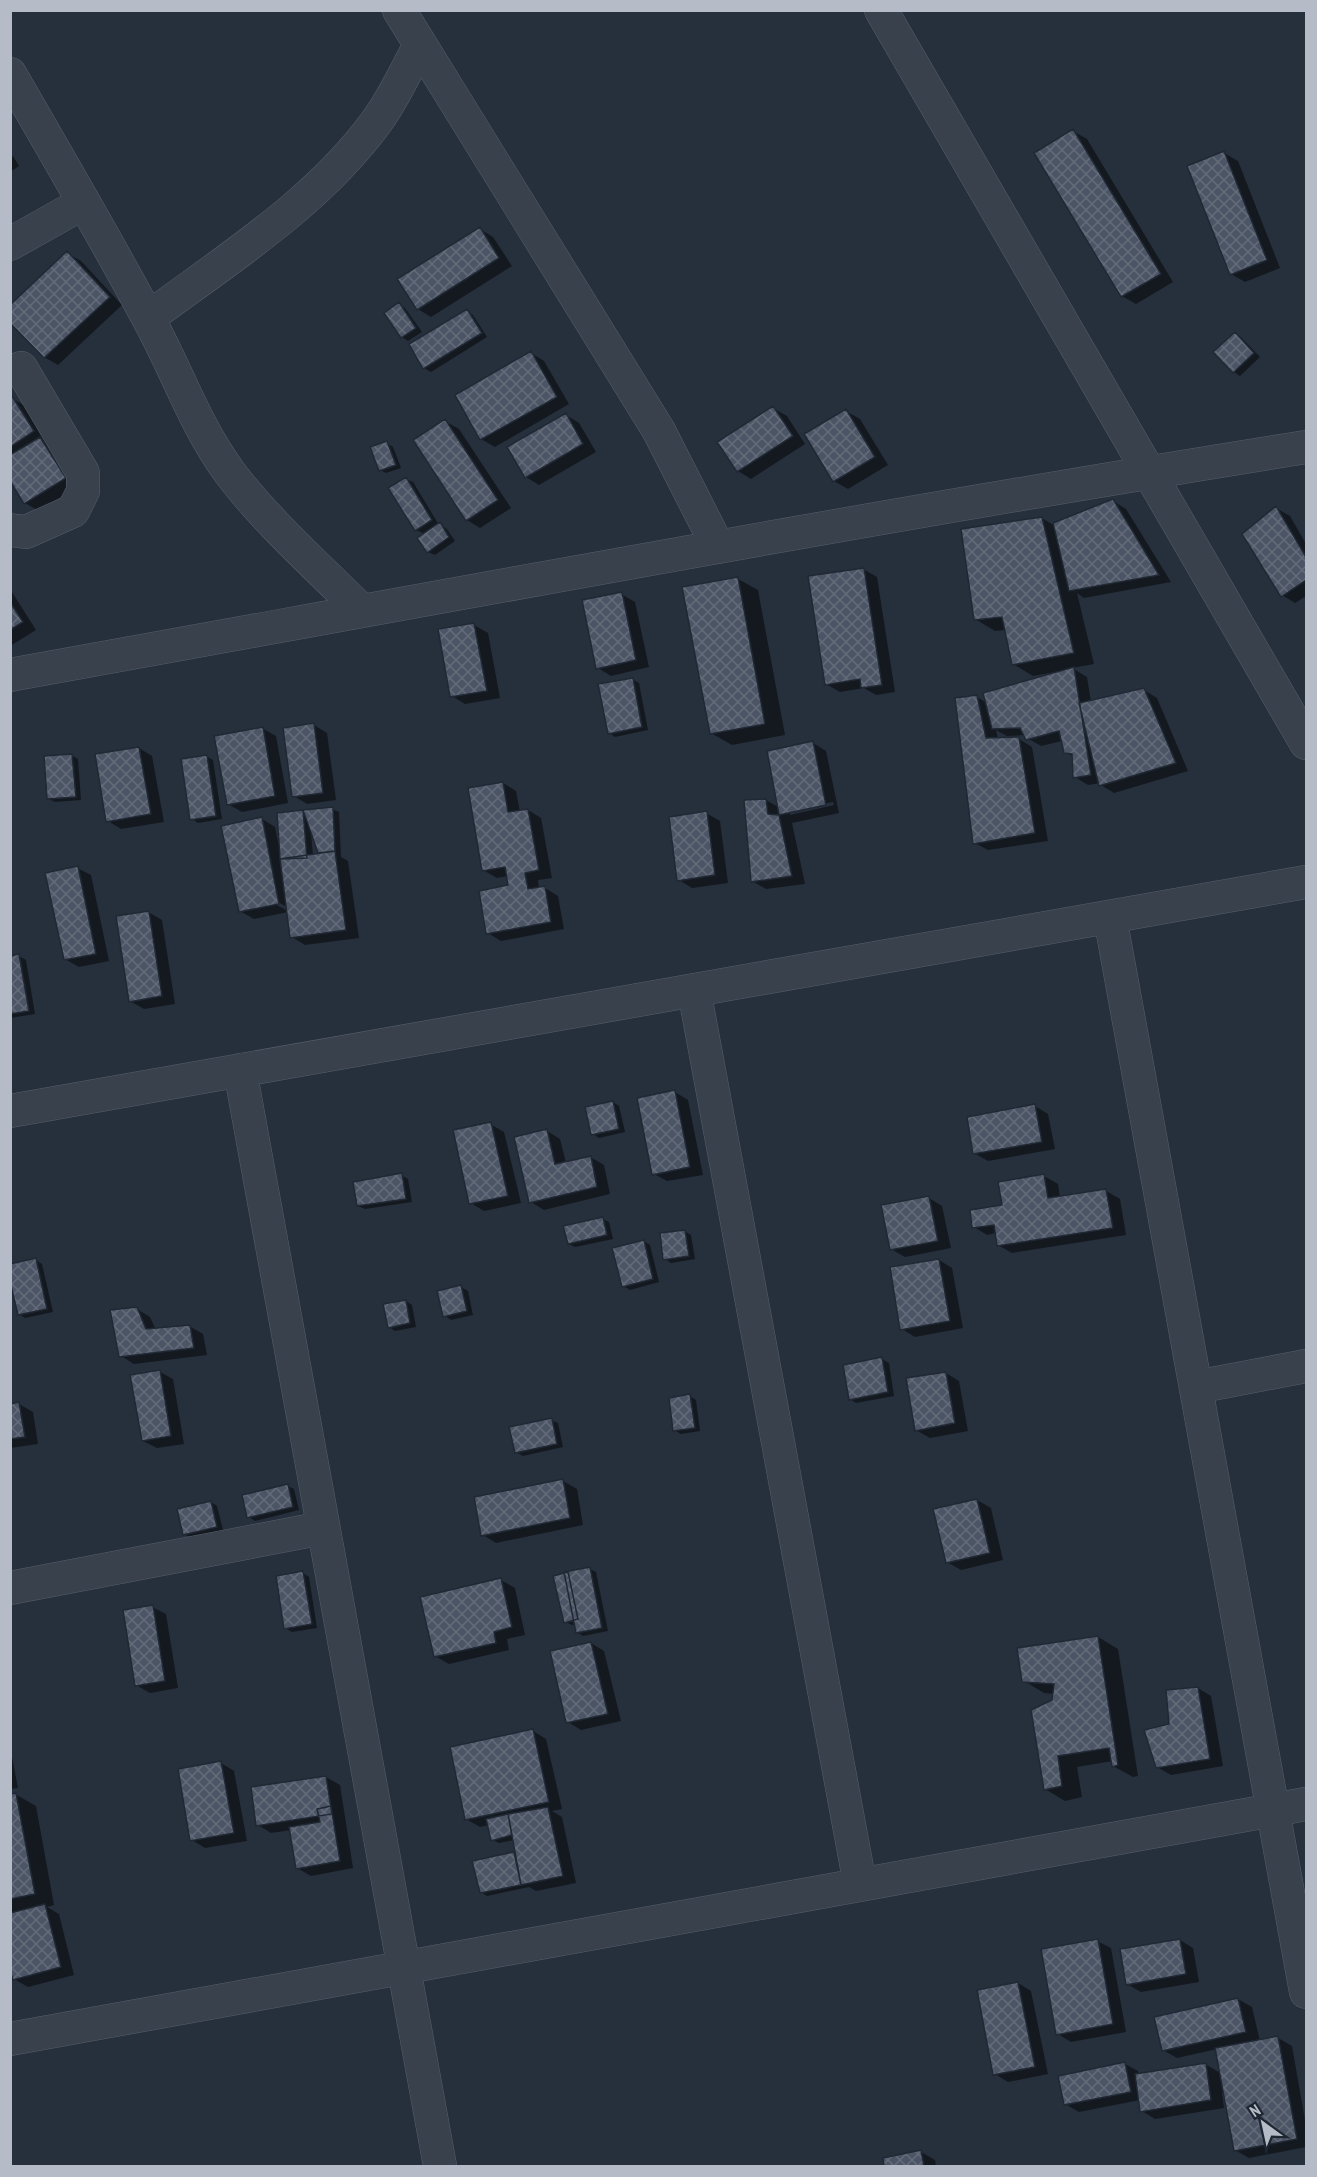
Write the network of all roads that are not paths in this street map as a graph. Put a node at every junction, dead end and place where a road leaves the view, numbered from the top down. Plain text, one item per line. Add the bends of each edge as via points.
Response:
1 (399, 10) edge
2 (881, 10) edge
3 (420, 45) junction
4 (10, 74) edge
5 (83, 203) junction
6 (10, 244) edge
7 (148, 318) junction
8 (21, 368) dead end
9 (1306, 447) edge
10 (1150, 472) junction
11 (10, 530) edge
12 (718, 547) junction
13 (363, 611) junction
14 (10, 675) edge
15 (1306, 742) edge
16 (1306, 882) edge
17 (1110, 916) junction
18 (694, 990) junction
19 (240, 1070) junction
20 (10, 1111) edge
21 (1306, 1366) edge
22 (1196, 1387) junction
23 (323, 1528) junction
24 (10, 1588) edge
25 (1306, 1804) edge
26 (1274, 1810) junction
27 (860, 1884) junction
28 (404, 1967) junction
29 (1306, 1992) edge
30 (10, 2038) edge
31 (440, 2166) edge

1 - 3 street
2 - 10 street
3 - 7 street via 378,120 332,175 290,213
3 - 12 street via 659,431
4 - 5 street
5 - 6 street
5 - 7 street
7 - 13 street via 210,443 231,473 259,507
8 - 11 street via 83,473 83,491 73,511 26,532
9 - 10 street
10 - 12 street
10 - 15 street
12 - 13 street
13 - 14 street
16 - 17 street
17 - 18 street
17 - 22 street
18 - 19 street
18 - 27 street
19 - 20 street
19 - 23 street
21 - 22 street
22 - 26 street
23 - 24 street
23 - 28 street
25 - 26 street
26 - 27 street
26 - 29 street
27 - 28 street
28 - 30 street
28 - 31 street

